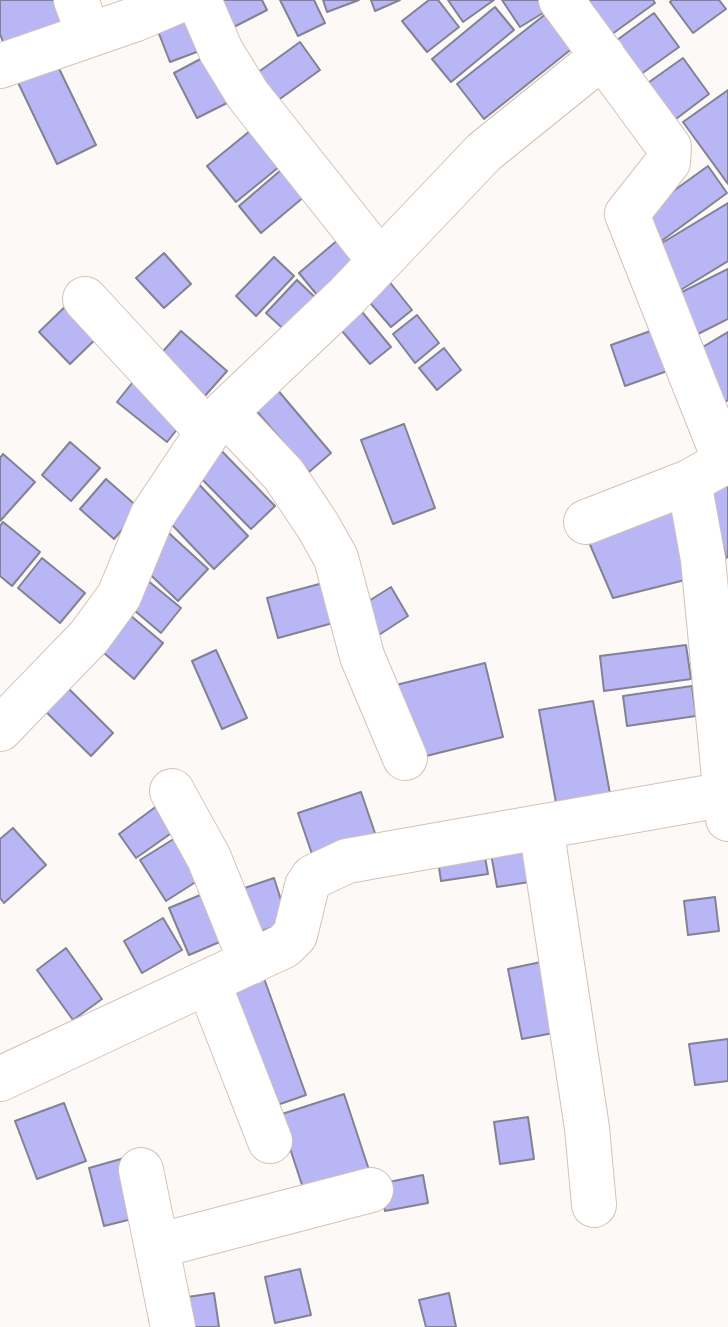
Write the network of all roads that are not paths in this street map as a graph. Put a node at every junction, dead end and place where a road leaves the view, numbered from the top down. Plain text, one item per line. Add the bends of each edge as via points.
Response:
1 (180, 0) edge
2 (199, 0) edge
3 (561, 0) edge
4 (82, 18) edge
5 (603, 56) junction
6 (0, 66) edge
7 (380, 261) junction
8 (85, 299) dead end
9 (216, 422) junction
10 (714, 468) edge
11 (586, 522) dead end
12 (723, 710) edge
13 (0, 729) edge
14 (405, 758) dead end
15 (172, 791) dead end
16 (727, 806) edge
17 (541, 827) junction
18 (251, 962) junction
19 (208, 982) junction
20 (0, 1079) edge
21 (270, 1141) dead end
22 (141, 1170) dead end
23 (371, 1190) dead end
24 (594, 1205) dead end
25 (157, 1246) junction
26 (173, 1327) edge

1 - 4 street via 136,19
2 - 7 street via 248,95
3 - 5 street
4 - 6 street
5 - 7 street via 484,152
5 - 10 street via 669,147 668,162 627,214
7 - 9 street
8 - 9 street
9 - 13 street via 152,516 119,596 89,637
9 - 14 street via 284,475 318,526 336,558 362,656
10 - 11 street
10 - 12 street via 703,559
12 - 16 street
15 - 18 street via 209,858
16 - 17 street
17 - 18 street via 332,867 307,886 291,941
17 - 24 street
18 - 19 street
19 - 20 street
19 - 21 street
22 - 25 street
23 - 25 street
25 - 26 street

